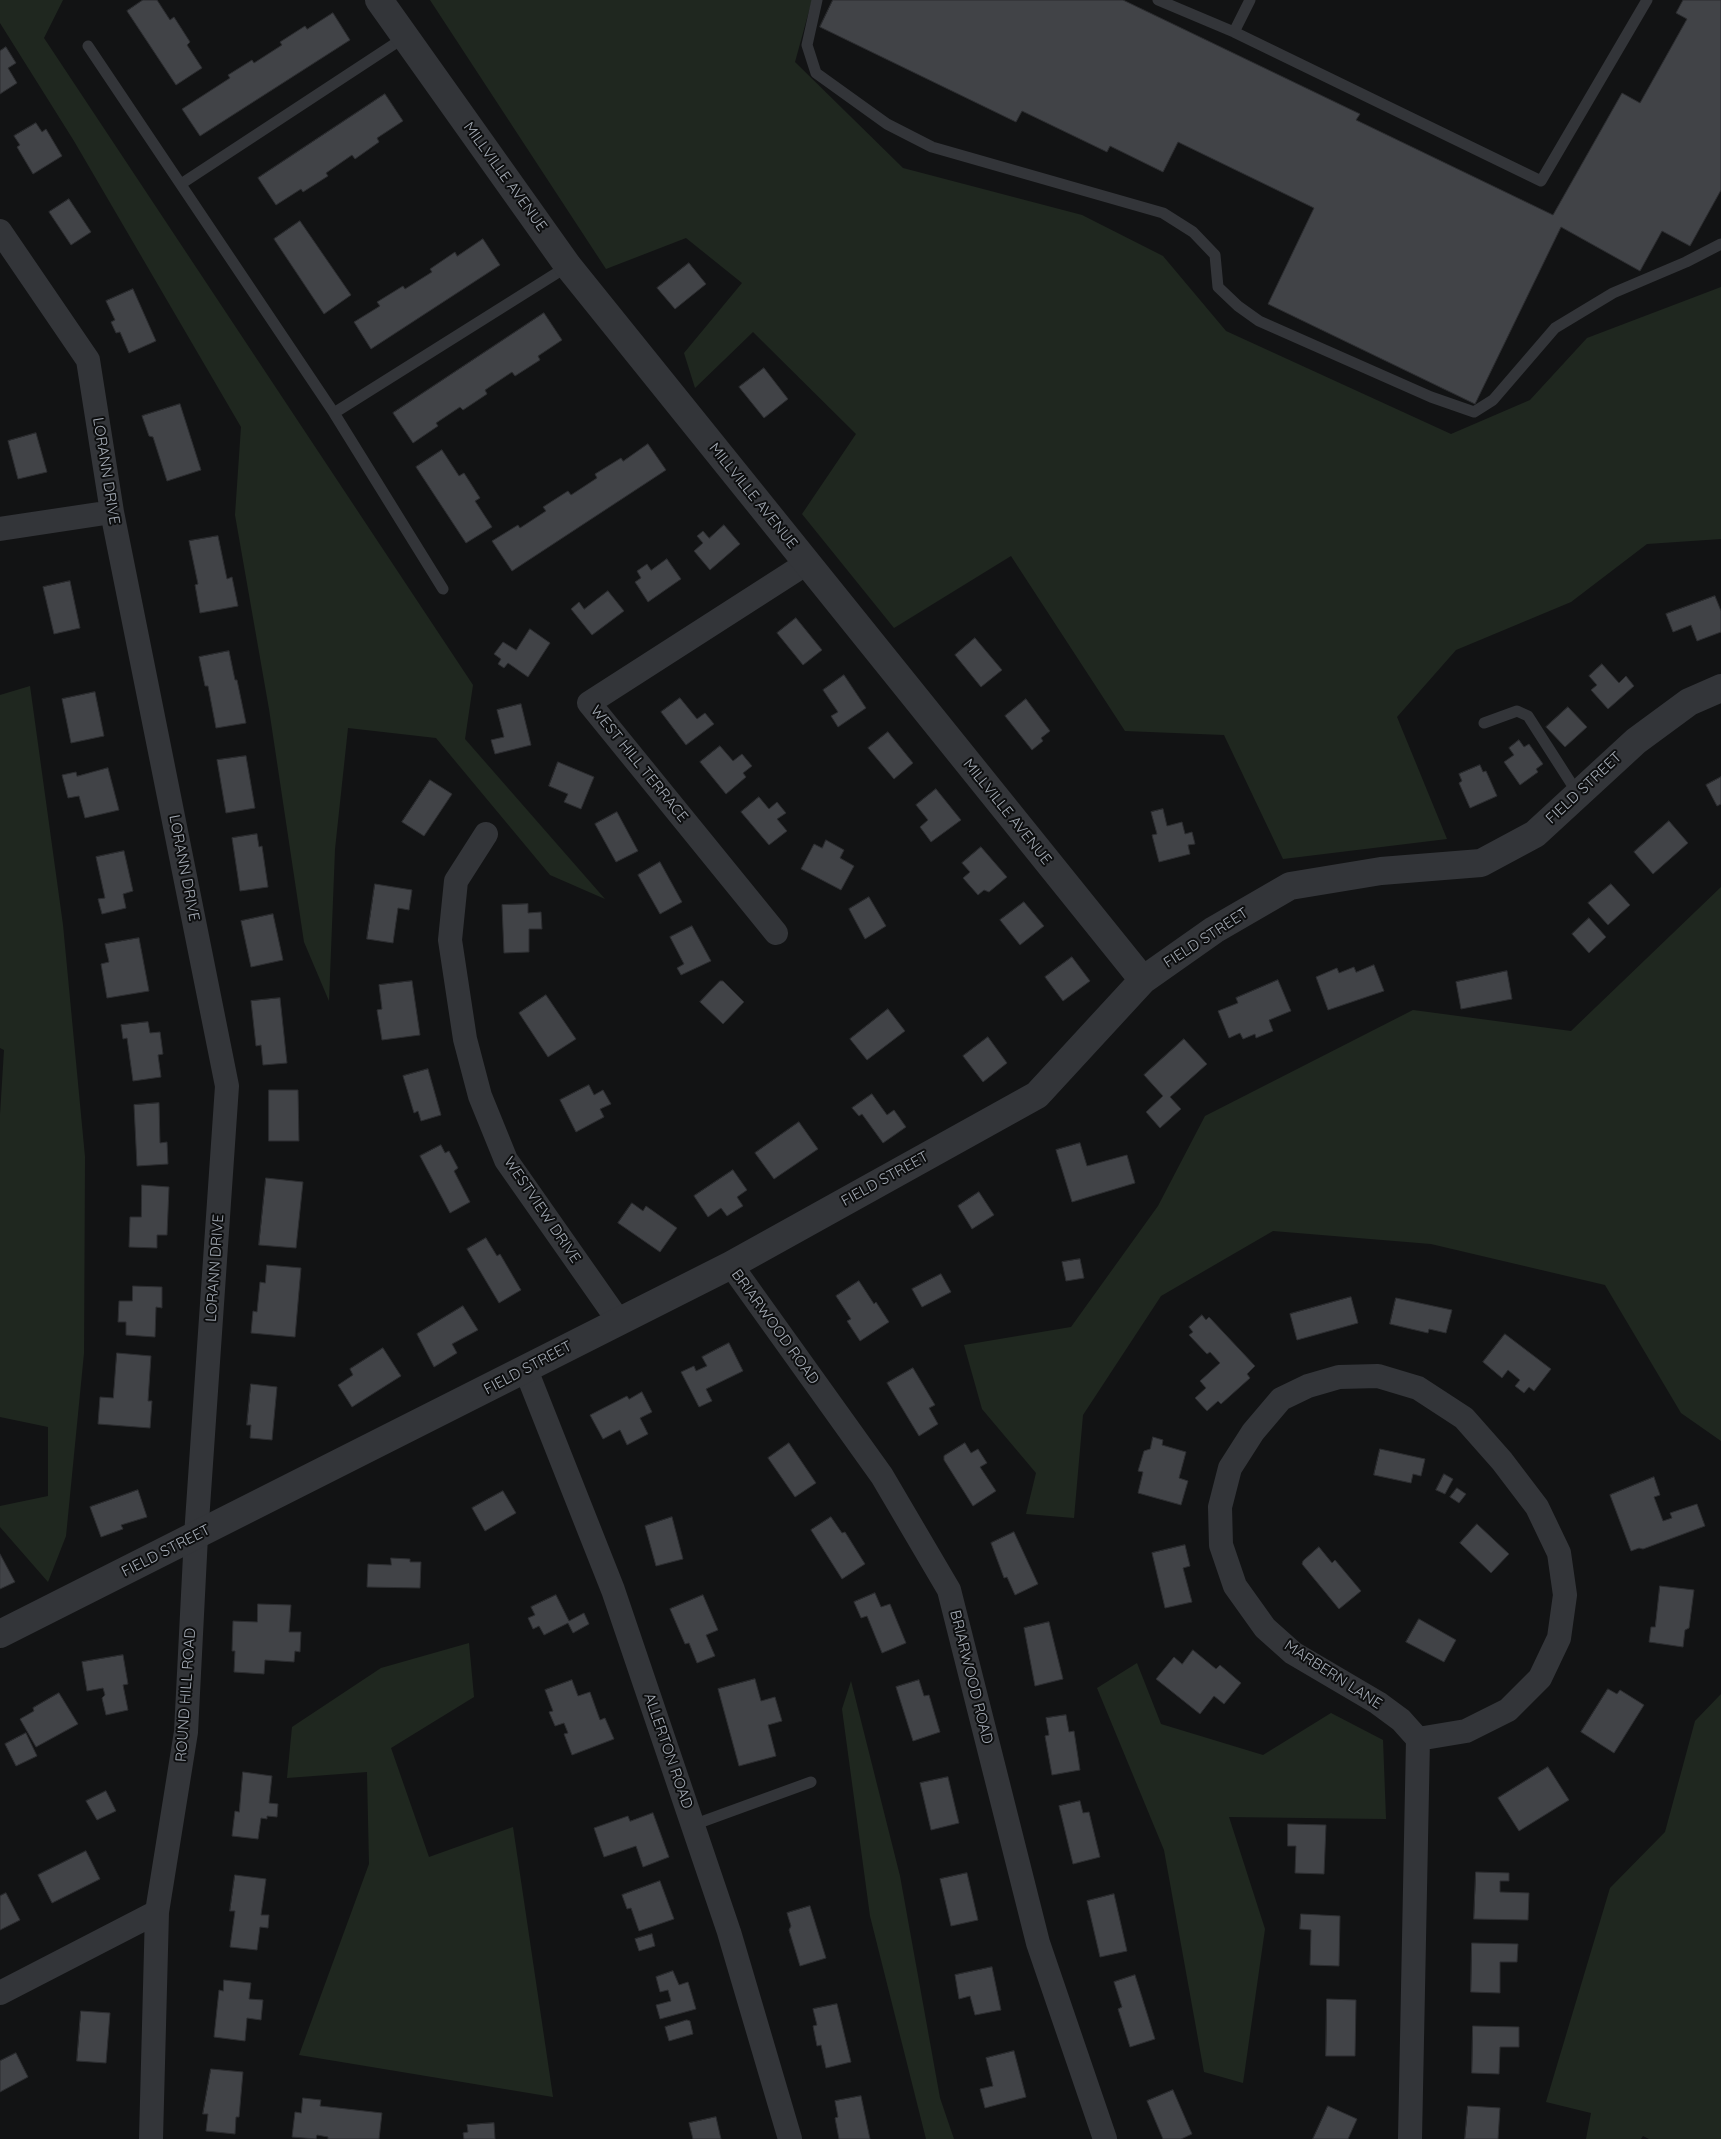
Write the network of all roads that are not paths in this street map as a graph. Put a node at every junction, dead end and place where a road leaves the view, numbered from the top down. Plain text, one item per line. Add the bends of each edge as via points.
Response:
1 (379, 0) edge
2 (817, 0) edge
3 (1158, 0) edge
4 (1250, 0) edge
5 (1647, 0) edge
6 (1234, 32) junction
7 (405, 37) junction
8 (88, 46) dead end
9 (182, 184) junction
10 (0, 231) edge
11 (1721, 244) edge
12 (7, 255) edge
13 (568, 266) junction
14 (334, 413) junction
15 (112, 512) junction
16 (0, 529) edge
17 (807, 563) junction
18 (443, 589) dead end
19 (1721, 688) edge
20 (1484, 723) dead end
21 (1578, 794) junction
22 (486, 834) dead end
23 (776, 934) dead end
24 (1143, 980) junction
25 (730, 1265) junction
26 (618, 1320) junction
27 (526, 1370) junction
28 (196, 1536) junction
29 (0, 1634) edge
30 (1418, 1739) junction
31 (811, 1782) dead end
32 (693, 1825) junction
33 (157, 1912) junction
34 (0, 1993) edge
35 (151, 2139) edge
36 (790, 2139) edge
37 (1105, 2139) edge
38 (1410, 2139) edge

1 - 7 street, MILLVILLE AVENUE
2 - 11 lane via 807,44 816,73 887,124 932,147 1163,213 1193,232 1215,255 1218,286 1259,321 1431,397 1474,412 1494,400 1555,328 1613,293
3 - 6 lane
4 - 6 lane
5 - 6 lane via 1541,181
7 - 9 lane
7 - 13 street, MILLVILLE AVENUE
8 - 9 lane
9 - 14 lane
10 - 12 street, LORANN DRIVE
12 - 15 street, LORANN DRIVE via 88,360
13 - 14 lane
13 - 17 street, MILLVILLE AVENUE
14 - 18 lane
15 - 16 street
15 - 28 street, LORANN DRIVE via 227,1086
17 - 23 street, WEST HILL TERRACE via 589,703
17 - 24 street, MILLVILLE AVENUE
19 - 21 street, FIELD STREET via 1689,702 1636,741
20 - 21 lane via 1517,711 1528,716
21 - 24 street, FIELD STREET via 1535,834 1481,863 1381,871 1290,886 1214,930
22 - 26 street, WESTVIEW DRIVE via 456,881 450,940 464,1039 480,1096 506,1160
24 - 25 street, FIELD STREET via 1037,1094
25 - 26 street, FIELD STREET
25 - 37 street, BRIARWOOD ROAD via 882,1476 949,1590 1038,1943
26 - 27 street, FIELD STREET
27 - 28 street, FIELD STREET
27 - 32 street, ALLERTON ROAD via 613,1590
28 - 29 street, FIELD STREET
28 - 33 street, ROUND HILL ROAD via 186,1732
30 - 30 street, MARBERN LANE via 1393,1714 1293,1653 1265,1628 1235,1586 1221,1545 1220,1507 1230,1468 1252,1432 1281,1399 1308,1386 1339,1377 1378,1376 1418,1388 1464,1418 1537,1507 1559,1553 1565,1595 1560,1638 1540,1678 1508,1710 1466,1730
30 - 38 street
31 - 32 lane
32 - 36 street, ALLERTON ROAD via 729,1932
33 - 34 street
33 - 35 street, ROUND HILL ROAD

